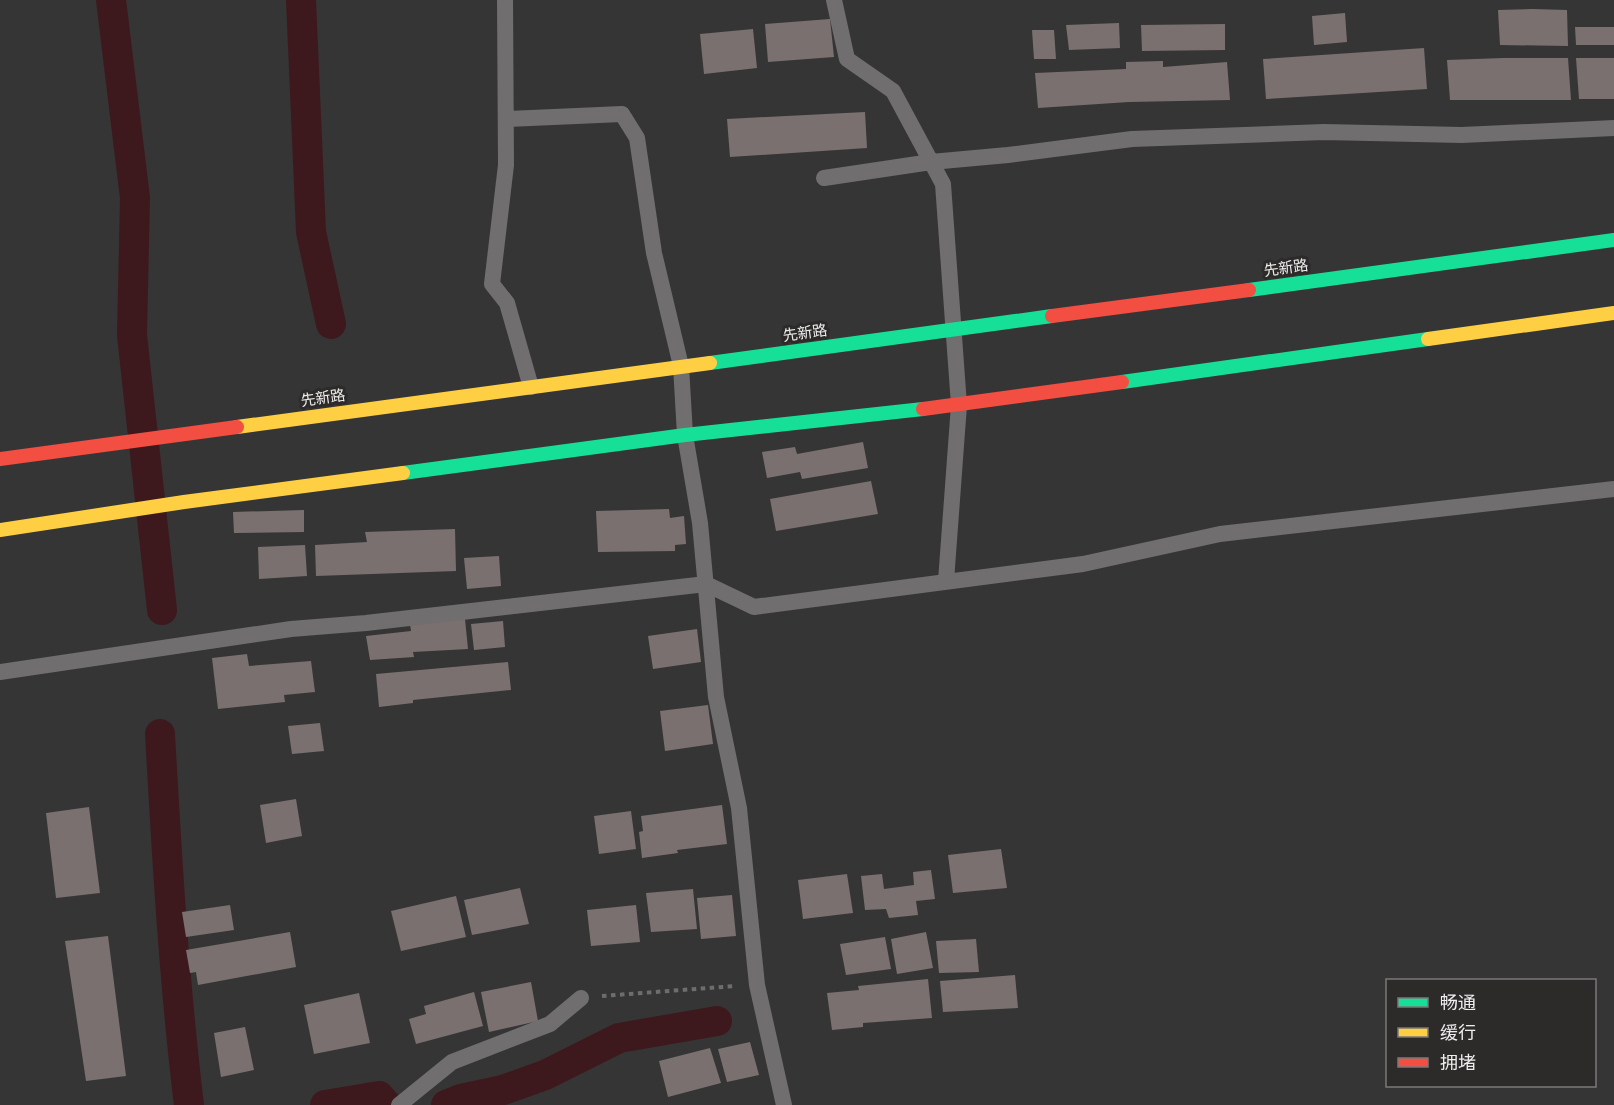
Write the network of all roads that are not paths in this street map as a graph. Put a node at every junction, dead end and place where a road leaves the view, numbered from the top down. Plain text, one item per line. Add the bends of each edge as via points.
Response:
1 (504, 0) edge
2 (834, 0) edge
3 (506, 119) junction
4 (1614, 128) edge
5 (931, 162) junction
6 (824, 178) dead end
7 (1614, 240) edge
8 (1614, 313) edge
9 (955, 330) junction
10 (681, 366) junction
11 (531, 387) junction
12 (959, 405) junction
13 (685, 435) junction
14 (0, 459) edge
15 (1614, 489) edge
16 (0, 530) edge
17 (946, 581) junction
18 (706, 584) junction
19 (0, 672) edge
20 (581, 998) road end
21 (401, 1104) edge
22 (784, 1105) edge

1 - 3 lane
2 - 5 lane via 848,59 892,91
3 - 10 lane via 622,114 637,138 654,253
3 - 11 lane via 506,165 492,284 507,303
4 - 5 lane via 1462,135 1324,132 1132,139
5 - 6 lane
5 - 9 lane via 943,184
7 - 9 main road, 先新路
8 - 12 main road
9 - 10 main road, 先新路
9 - 12 lane
10 - 11 main road, 先新路
10 - 13 lane
11 - 14 main road, 先新路
12 - 13 main road
12 - 17 lane
13 - 16 main road
13 - 18 lane
15 - 17 lane via 1220,534 1083,564
17 - 18 lane via 754,607
18 - 19 lane via 291,629
18 - 22 lane via 716,697 739,808 757,985
20 - 21 lane via 550,1024 452,1062

